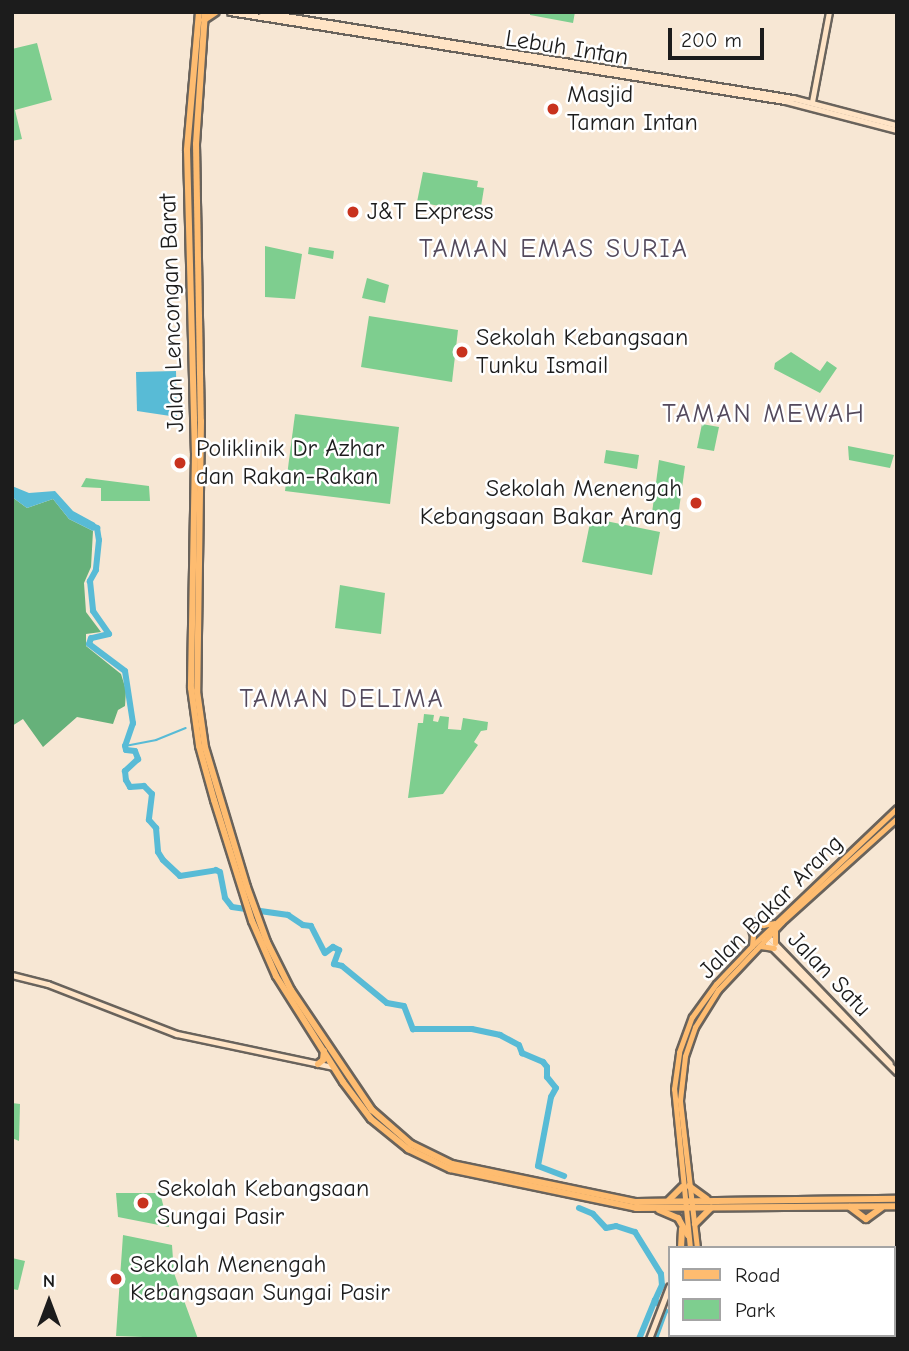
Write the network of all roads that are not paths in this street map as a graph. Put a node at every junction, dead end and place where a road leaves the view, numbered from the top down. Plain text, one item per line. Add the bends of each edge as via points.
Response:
1 (197, 12) edge
2 (216, 12) edge
3 (230, 12) edge
4 (261, 12) edge
5 (296, 12) edge
6 (829, 12) edge
7 (289, 17) junction
8 (202, 19) edge
9 (301, 19) junction
10 (778, 96) junction
11 (785, 102) junction
12 (811, 104) junction
13 (897, 127) edge
14 (897, 808) edge
15 (897, 818) edge
16 (255, 920) junction
17 (774, 927) junction
18 (765, 936) junction
19 (774, 945) junction
20 (752, 946) junction
21 (760, 946) junction
22 (12, 975) edge
23 (324, 1050) junction
24 (318, 1064) junction
25 (339, 1068) junction
26 (897, 1072) edge
27 (686, 1186) junction
28 (813, 1199) junction
29 (664, 1202) junction
30 (897, 1202) edge
31 (688, 1204) junction
32 (712, 1204) junction
33 (866, 1206) junction
34 (886, 1206) junction
35 (849, 1207) junction
36 (643, 1208) junction
37 (681, 1222) junction
38 (695, 1224) junction
39 (688, 1235) junction
40 (681, 1246) edge
41 (690, 1246) edge
42 (697, 1246) edge
43 (668, 1290) edge
44 (649, 1339) edge

1 - 8 highway, Jalan Lencongan Barat
2 - 8 highway
3 - 11 main road, Lebuh Intan
4 - 7 main road, Lebuh Intan
5 - 7 main road
5 - 9 main road
6 - 12 main road
7 - 9 main road, Lebuh Intan
8 - 16 highway, Jalan Lencongan Barat via 196,144 201,421 197,691 205,747
9 - 10 main road, Lebuh Intan
10 - 11 main road
10 - 12 main road, Lebuh Intan
11 - 12 main road, Lebuh Intan
12 - 13 main road, Lebuh Intan
14 - 17 main road, Jalan Bakar Arang
15 - 17 main road, Jalan Bakar Arang
16 - 23 highway, Jalan Lencongan Barat via 276,976
16 - 25 highway, Jalan Lencongan Barat
17 - 18 main road, Jalan Bakar Arang
17 - 19 main road
17 - 20 main road via 751,922
18 - 19 main road, Jalan Satu
18 - 20 main road, Jalan Bakar Arang
18 - 21 main road, Jalan Bakar Arang
19 - 21 main road
19 - 26 main road, Jalan Satu
20 - 27 main road, Jalan Bakar Arang via 699,1006 679,1052 674,1089
21 - 27 main road, Jalan Bakar Arang via 704,1008 685,1056 680,1100
22 - 24 main road via 48,984 177,1034
23 - 24 highway
23 - 25 highway, Jalan Lencongan Barat
24 - 25 main road
25 - 29 highway, Jalan Lencongan Barat via 382,1120 437,1158 636,1202
25 - 36 highway, Jalan Lencongan Barat via 371,1119 430,1161 470,1174
27 - 29 highway
27 - 31 main road, Jalan Bakar Arang
27 - 32 highway
28 - 30 highway
28 - 32 highway
28 - 33 highway
29 - 31 highway, Jalan Lencongan Barat
30 - 33 highway
30 - 34 highway
31 - 32 highway
31 - 36 highway, Jalan Lencongan Barat
31 - 38 main road, Jalan Bakar Arang
31 - 39 main road, Jalan Bakar Arang
32 - 35 highway
32 - 38 highway
33 - 34 highway
33 - 35 highway
34 - 35 highway via 866,1219
36 - 37 highway via 667,1212
37 - 39 highway
37 - 40 highway
38 - 42 main road, Jalan Bakar Arang
39 - 41 main road, Jalan Bakar Arang
43 - 44 main road

